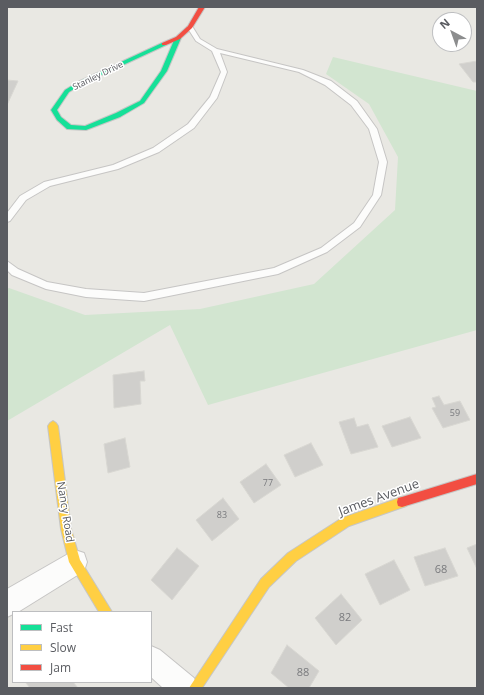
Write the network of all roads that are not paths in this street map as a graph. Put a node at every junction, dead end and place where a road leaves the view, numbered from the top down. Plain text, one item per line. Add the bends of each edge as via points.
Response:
1 (202, 7) edge
2 (190, 27) junction
3 (178, 38) junction
4 (215, 50) junction
5 (7, 219) edge
6 (7, 265) edge
7 (53, 426) dead end
8 (477, 479) edge
9 (75, 562) junction
10 (7, 604) edge
11 (105, 611) edge
12 (152, 660) edge
13 (184, 688) edge
14 (195, 688) edge

1 - 2 street, Stanley Drive
2 - 3 street, Stanley Drive
2 - 4 lane via 198,40
3 - 3 street, Stanley Drive via 67,91 54,110 59,118 69,127 86,128 142,102 164,71
4 - 5 lane via 224,72 213,98 191,126 156,150 115,166 47,184 23,198
4 - 6 lane via 301,71 328,83 354,103 373,129 383,162 377,195 358,225 324,250 275,271 144,297 86,293 46,285 15,272
7 - 9 street, Nancy Road via 66,529
8 - 14 street, James Avenue via 391,505 346,522 292,557 265,583
9 - 10 street
9 - 11 street, Nancy Road
12 - 13 street

